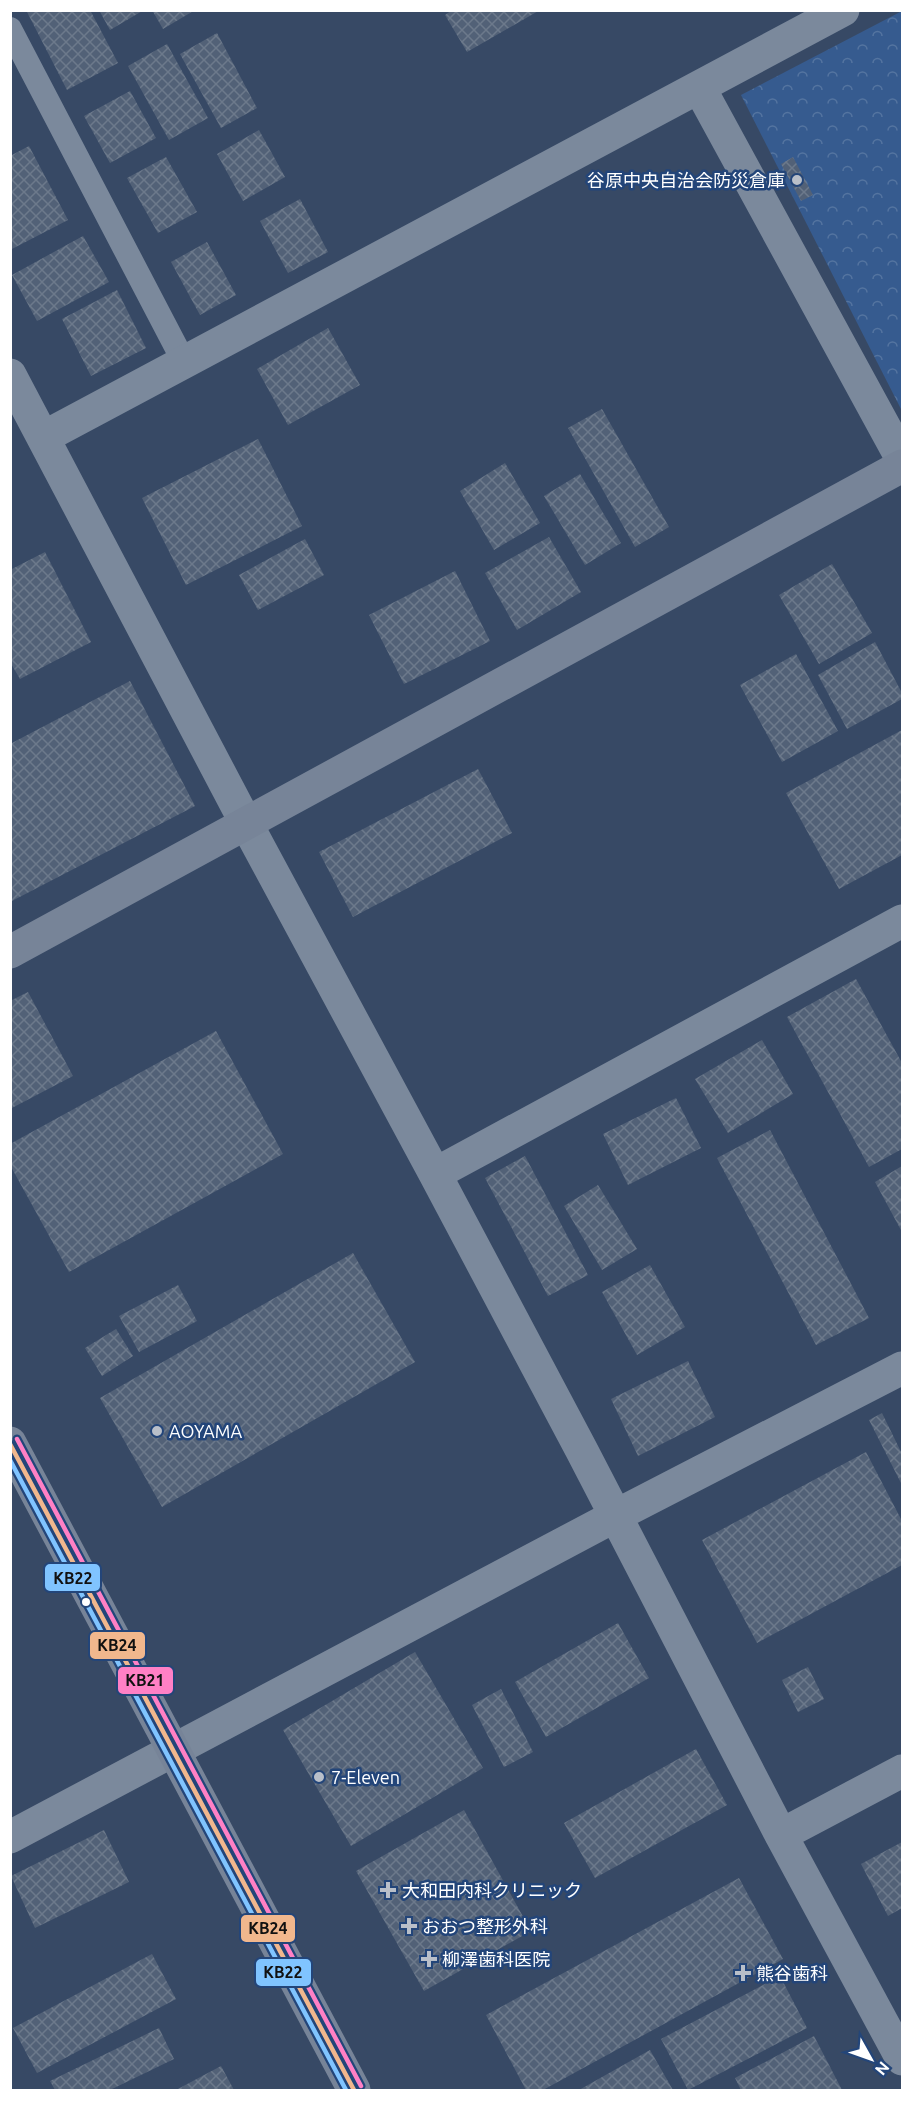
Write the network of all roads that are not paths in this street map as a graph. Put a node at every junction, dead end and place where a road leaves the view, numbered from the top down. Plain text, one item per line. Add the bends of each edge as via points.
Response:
1 (843, 10) edge
2 (10, 29) edge
3 (699, 87) junction
4 (184, 362) junction
5 (10, 375) edge
6 (44, 437) junction
7 (903, 459) edge
8 (903, 466) edge
9 (247, 825) junction
10 (903, 921) edge
11 (10, 952) edge
12 (435, 1174) junction
13 (903, 1368) edge
14 (10, 1443) edge
15 (615, 1516) junction
16 (174, 1750) junction
17 (903, 1771) edge
18 (781, 1835) junction
19 (10, 1837) edge
20 (903, 2059) edge
21 (354, 2091) edge

1 - 3 street
2 - 4 lane
3 - 4 street
3 - 7 street
4 - 6 street
5 - 6 street
6 - 9 street
8 - 9 street
9 - 11 street
9 - 12 street
10 - 12 street
12 - 15 street via 576,1452
13 - 15 street
14 - 16 street
15 - 16 street via 409,1618
15 - 18 street
16 - 19 street
16 - 21 street
17 - 18 street
18 - 20 street

